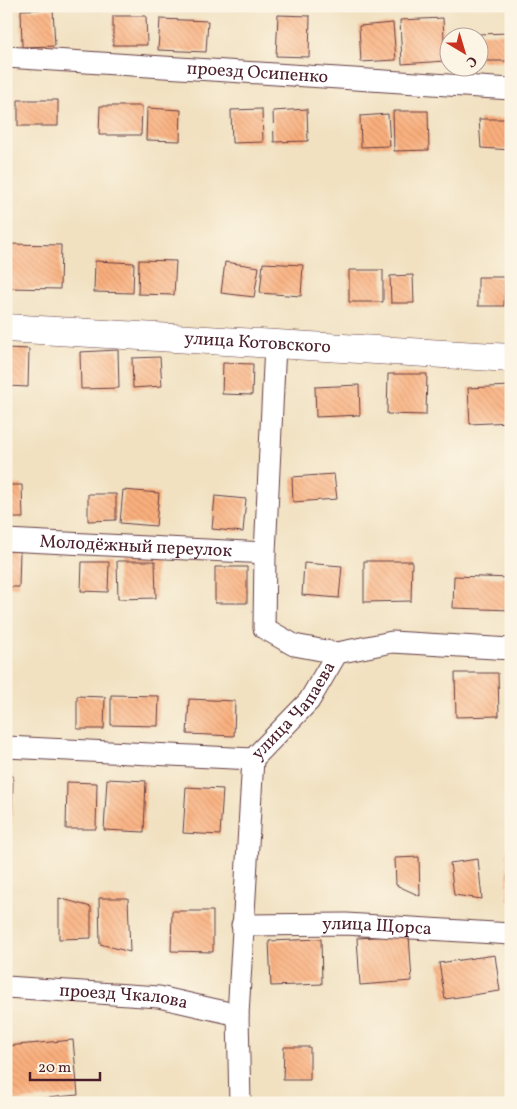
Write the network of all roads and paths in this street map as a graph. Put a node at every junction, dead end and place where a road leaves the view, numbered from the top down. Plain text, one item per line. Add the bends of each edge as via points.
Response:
1 (6, 57) edge
2 (511, 89) edge
3 (6, 328) edge
4 (275, 344) junction
5 (511, 358) edge
6 (6, 540) edge
7 (265, 553) junction
8 (511, 649) edge
9 (337, 653) junction
10 (6, 747) edge
11 (253, 759) junction
12 (242, 925) junction
13 (511, 934) edge
14 (6, 987) edge
15 (238, 1015) junction
16 (240, 1103) edge

1 - 2 street, проезд Осипенко
3 - 4 street, улица Котовского
4 - 5 street, улица Котовского
4 - 7 street, улица Чапаева
6 - 7 street, Молодёжный переулок
7 - 9 street, улица Чапаева via 264,628 294,645
8 - 9 street via 392,642
9 - 11 street, улица Чапаева via 309,701
10 - 11 street
11 - 12 street, улица Чапаева
12 - 13 street, улица Щорса via 346,924
12 - 15 street, улица Чапаева
14 - 15 street, проезд Чкалова via 159,997
15 - 16 street, улица Чапаева

